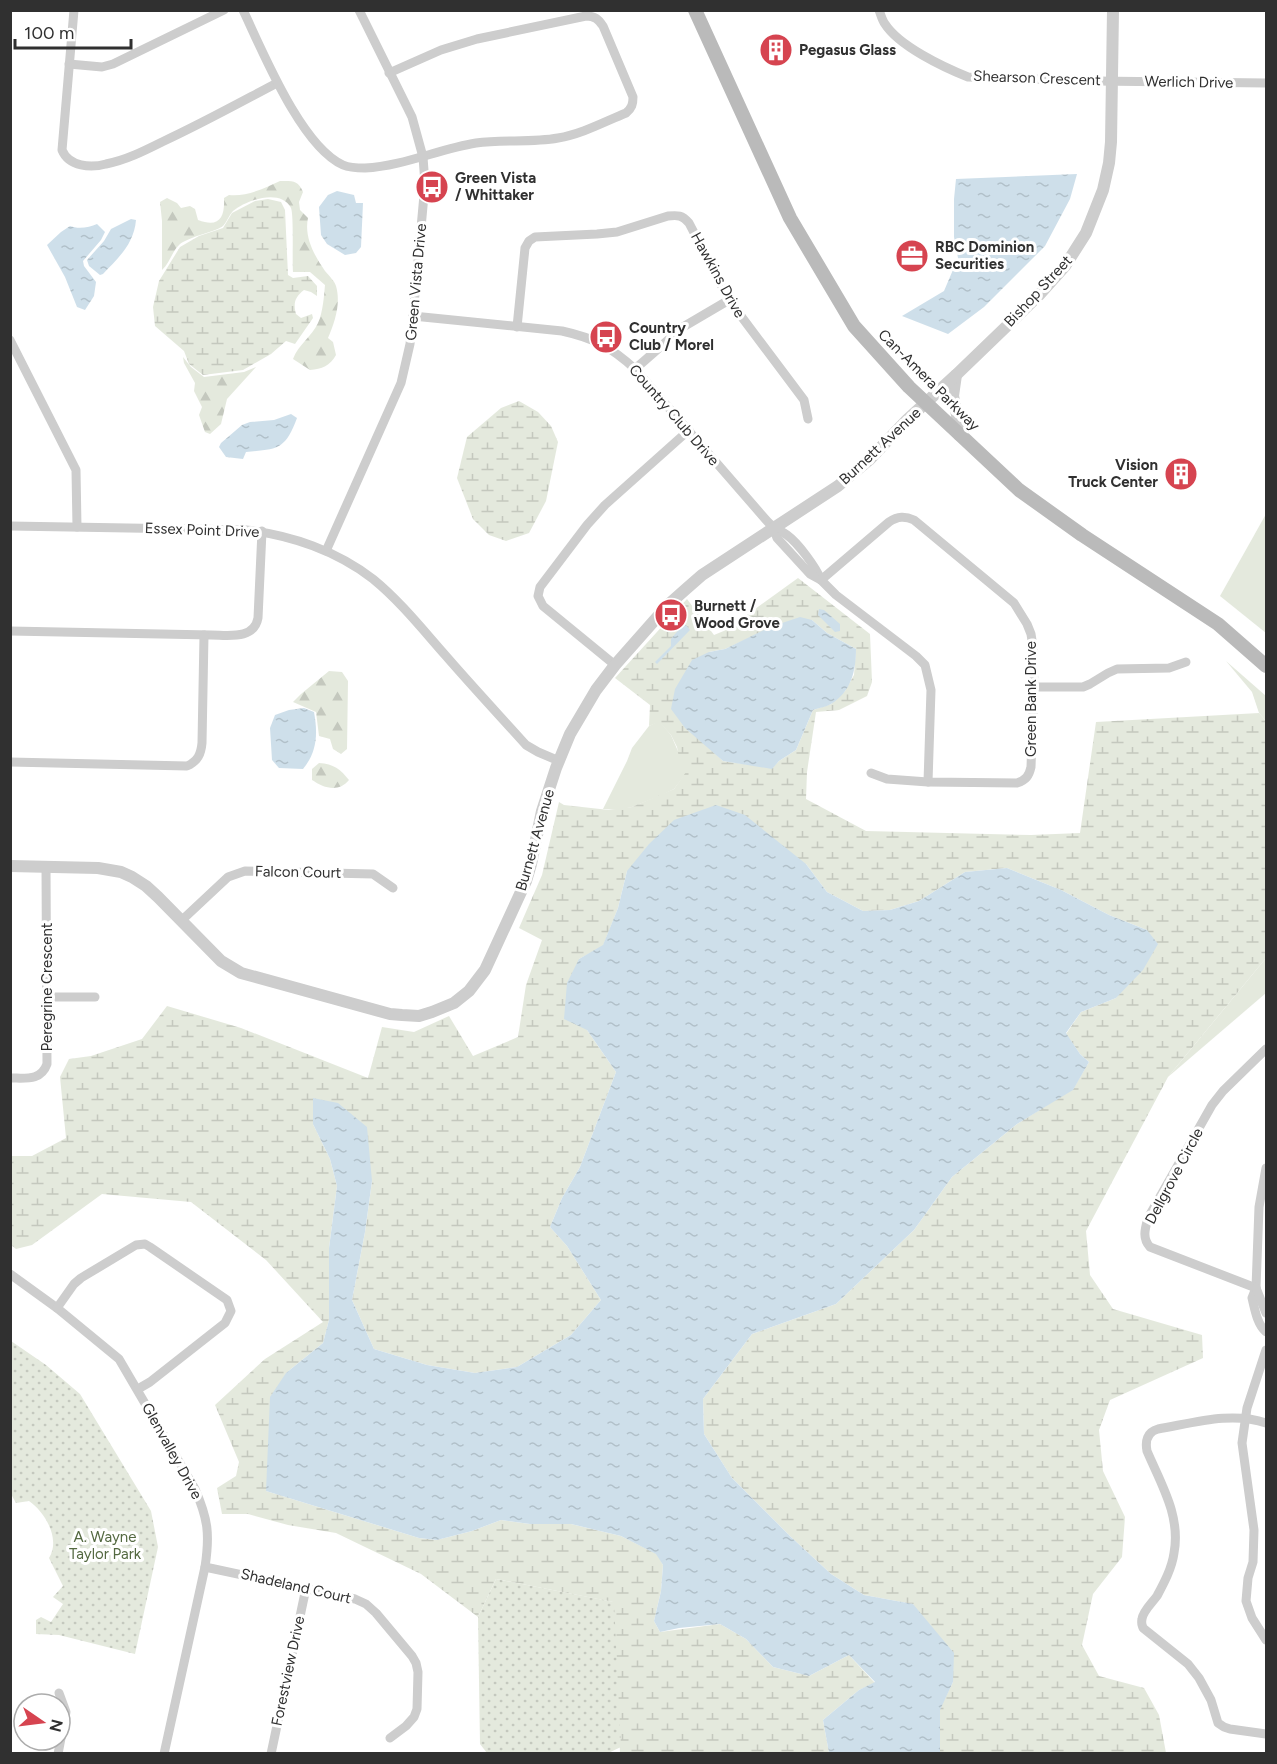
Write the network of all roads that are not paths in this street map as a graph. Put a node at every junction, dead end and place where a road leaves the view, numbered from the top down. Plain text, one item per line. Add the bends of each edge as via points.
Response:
1 (74, 10) edge
2 (224, 10) edge
3 (243, 10) edge
4 (358, 10) edge
5 (695, 10) edge
6 (879, 10) edge
7 (1113, 10) edge
8 (69, 64) junction
9 (389, 73) junction
10 (1112, 81) junction
11 (278, 83) junction
12 (1266, 83) edge
13 (423, 157) junction
14 (729, 300) junction
15 (413, 316) junction
16 (517, 327) junction
17 (10, 340) edge
18 (635, 369) junction
19 (956, 375) junction
20 (926, 403) junction
21 (808, 419) dead end
22 (689, 430) junction
23 (959, 435) junction
24 (10, 526) edge
25 (76, 527) junction
26 (773, 527) junction
27 (262, 531) junction
28 (326, 551) junction
29 (821, 580) junction
30 (10, 631) edge
31 (204, 635) junction
32 (1186, 662) dead end
33 (615, 665) junction
34 (1266, 666) edge
35 (1034, 687) junction
36 (559, 761) junction
37 (10, 762) edge
38 (871, 772) dead end
39 (928, 782) junction
40 (10, 866) edge
41 (46, 867) junction
42 (393, 888) dead end
43 (181, 921) junction
44 (47, 997) junction
45 (95, 997) dead end
46 (1266, 1049) edge
47 (10, 1078) edge
48 (1266, 1168) edge
49 (10, 1274) edge
50 (1256, 1288) junction
51 (57, 1308) junction
52 (1266, 1314) edge
53 (1266, 1332) edge
54 (1266, 1350) edge
55 (138, 1389) junction
56 (1245, 1418) junction
57 (1266, 1423) edge
58 (206, 1567) junction
59 (306, 1588) junction
60 (1266, 1640) edge
61 (1266, 1734) edge
62 (390, 1738) dead end
63 (164, 1754) edge
64 (270, 1754) edge

1 - 8 street
2 - 8 street via 113,64
3 - 11 street
4 - 9 street, Green Vista Drive
5 - 20 main road, Can-Amera Parkway via 790,218 854,326
6 - 10 street, Shearson Crescent via 885,24 902,42 968,77
7 - 10 street, Bishop Street
8 - 11 street via 62,150 69,161 84,165 104,165 137,154
9 - 13 street, Green Vista Drive via 412,117
9 - 13 street via 477,39 593,16 603,26 633,97 627,113 578,133 476,143
10 - 12 street, Werlich Drive
10 - 19 street, Bishop Street via 1109,163 1086,233 1065,266 1039,295
11 - 13 street via 311,138 341,164 368,168
13 - 15 street, Green Vista Drive via 425,184
14 - 16 street, Hawkins Drive via 689,223 677,215 617,232 535,237 529,241
14 - 18 street via 683,327
14 - 21 street, Hawkins Drive via 804,400
15 - 16 street, Country Club Drive
15 - 28 street, Green Vista Drive via 401,383
16 - 18 street, Country Club Drive via 583,336 603,344
17 - 25 street via 76,470
18 - 22 street, Country Club Drive
19 - 20 street, Bishop Street
19 - 23 street via 953,396
20 - 23 main road, Can-Amera Parkway
20 - 26 street, Burnett Avenue via 838,486
22 - 26 street, Country Club Drive
22 - 33 street via 586,525 540,587 538,596 543,606
23 - 34 main road, Can-Amera Parkway via 1018,490 1218,624
24 - 25 street, Essex Point Drive
25 - 27 street, Essex Point Drive
26 - 29 street, Country Club Drive via 788,535 816,568
26 - 33 street, Burnett Avenue via 702,575 668,605
27 - 28 street, Essex Point Drive
27 - 31 street via 257,623 243,635
28 - 36 street, Essex Point Drive via 374,579 526,745
29 - 35 street, Green Bank Drive via 888,522 899,517 915,520 1022,614 1032,640
29 - 39 street, Country Club Drive via 925,665 931,690
30 - 31 street
31 - 37 street via 202,743 201,753 192,764
32 - 35 street via 1169,668 1117,669 1083,687
33 - 36 street, Burnett Avenue via 581,714
35 - 39 street, Green Bank Drive via 1029,776 1017,783
36 - 43 street, Burnett Avenue via 542,811 526,881 485,970 454,1004 418,1016 390,1014 241,973 221,961
38 - 39 street, Green Bank Drive via 887,779
40 - 41 street, Burnett Avenue
41 - 43 street, Burnett Avenue via 121,872 146,886
41 - 44 street, Peregrine Crescent
42 - 43 street, Falcon Court via 373,874 245,871 228,877
44 - 45 street
44 - 47 street, Peregrine Crescent via 44,1071 33,1078
46 - 50 street, Dellgrove Circle via 1212,1105 1148,1218 1144,1234 1150,1247
48 - 50 street via 1259,1207
49 - 51 street, Glenvalley Drive
50 - 52 street
50 - 53 street via 1252,1298
51 - 55 street, Glenvalley Drive via 111,1351
51 - 55 street via 81,1278 140,1244 227,1300 231,1311 225,1323
54 - 56 street
55 - 58 street, Glenvalley Drive via 204,1510 209,1541
56 - 57 street
56 - 60 street via 1242,1443 1254,1530 1246,1601
56 - 61 street via 1158,1429 1148,1436 1147,1451 1170,1504 1176,1540 1167,1577 1141,1624 1199,1678 1218,1723 1230,1729
58 - 59 street, Shadeland Court
58 - 63 street, Glenvalley Drive
59 - 62 street, Shadeland Court via 366,1604 412,1656 418,1672 417,1710
59 - 64 street, Forestview Drive

